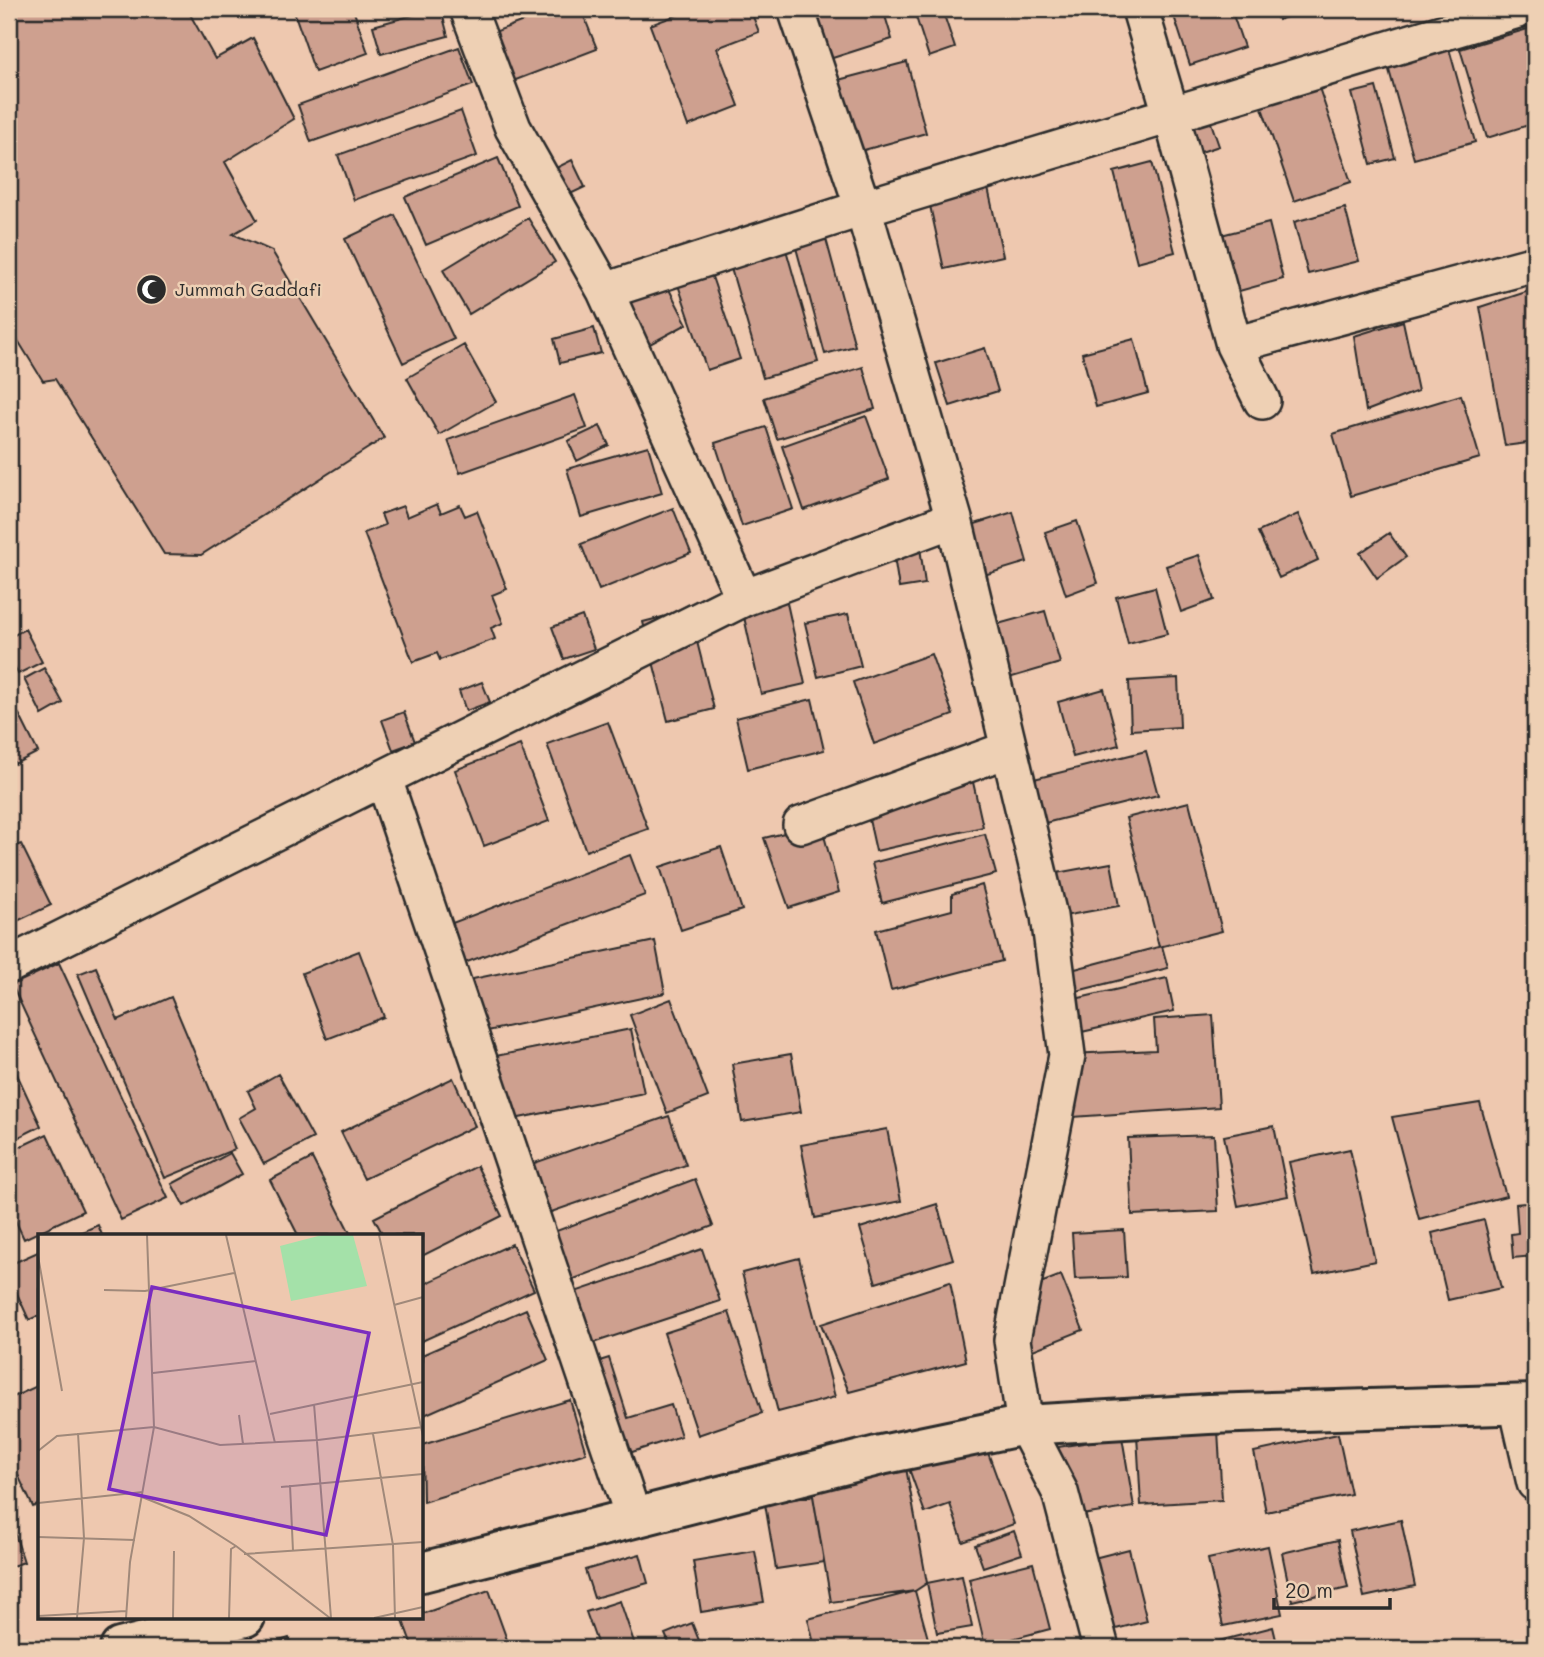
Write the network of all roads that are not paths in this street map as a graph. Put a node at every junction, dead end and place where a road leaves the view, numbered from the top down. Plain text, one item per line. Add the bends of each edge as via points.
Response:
1 (468, 9) edge
2 (796, 9) edge
3 (1140, 9) edge
4 (1521, 9) edge
5 (1171, 114) junction
6 (863, 208) junction
7 (1535, 264) edge
8 (605, 291) junction
9 (1234, 345) junction
10 (1262, 401) dead end
11 (954, 519) junction
12 (744, 598) junction
13 (1009, 749) junction
14 (384, 779) junction
15 (801, 825) dead end
16 (9, 965) edge
17 (1526, 1405) edge
18 (1025, 1425) junction
19 (1535, 1483) edge
20 (634, 1519) junction
21 (424, 1572) edge
22 (241, 1618) edge
23 (120, 1648) edge
24 (1101, 1648) edge

1 - 8 street via 513,128
2 - 6 street
3 - 5 street
4 - 5 street
5 - 6 street
5 - 9 street
6 - 8 street
6 - 11 street
7 - 9 street
8 - 12 street
9 - 10 street
11 - 12 street
11 - 13 street
12 - 14 street
13 - 15 street
13 - 18 street via 1049,916 1067,1055 1012,1340
14 - 16 street
14 - 20 street
17 - 18 street via 1208,1414
17 - 19 street
18 - 20 street via 881,1455
18 - 24 street via 1060,1492
20 - 21 street
22 - 23 street

